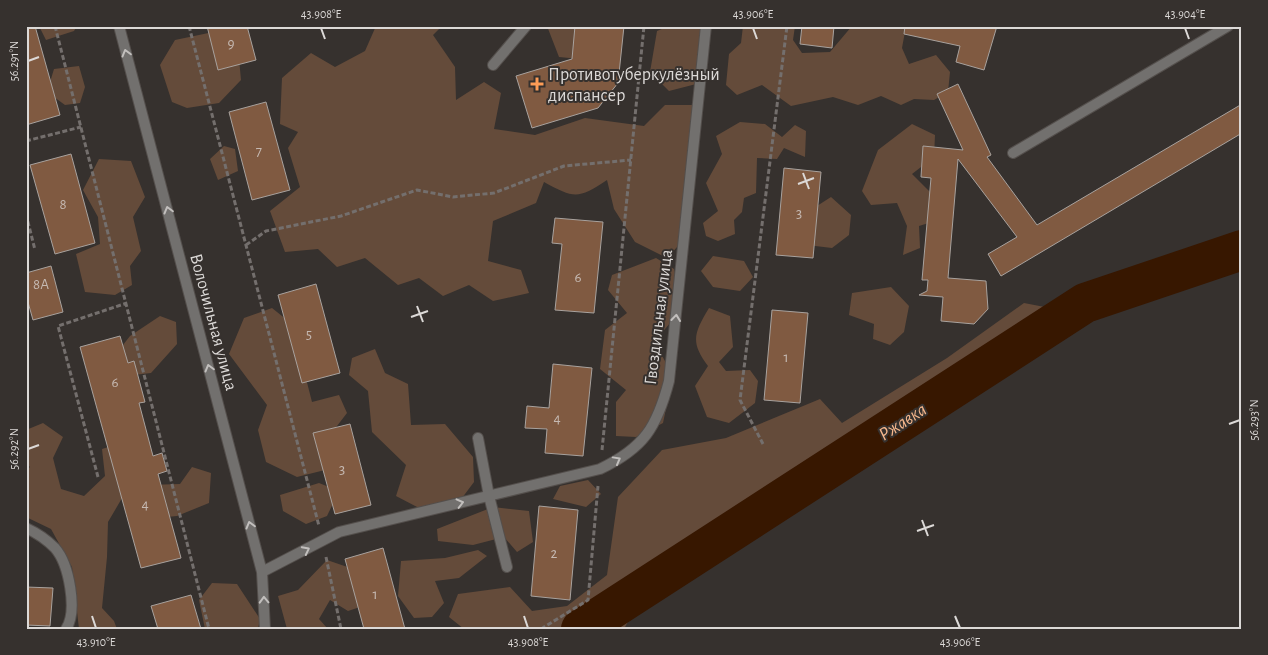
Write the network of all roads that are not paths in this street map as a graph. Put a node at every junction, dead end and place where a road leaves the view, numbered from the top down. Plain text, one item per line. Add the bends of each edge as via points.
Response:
1 (119, 26) edge
2 (526, 26) edge
3 (706, 26) edge
4 (1228, 26) edge
5 (494, 65) dead end
6 (1013, 153) dead end
7 (478, 438) dead end
8 (488, 496) junction
9 (26, 528) edge
10 (507, 567) dead end
11 (262, 572) junction
12 (66, 629) edge
13 (265, 629) edge

11 -> 1 street, Волочильная улица
2 - 5 street
8 -> 3 street, Гвоздильная улица via 600,469 621,459 640,444 661,412 669,380
4 - 6 street
7 - 8 street
8 - 10 street
11 -> 8 street, Гвоздильная улица via 339,532
9 - 12 street via 39,534 56,550 66,570 72,596 70,622
13 -> 11 street, Волочильная улица

